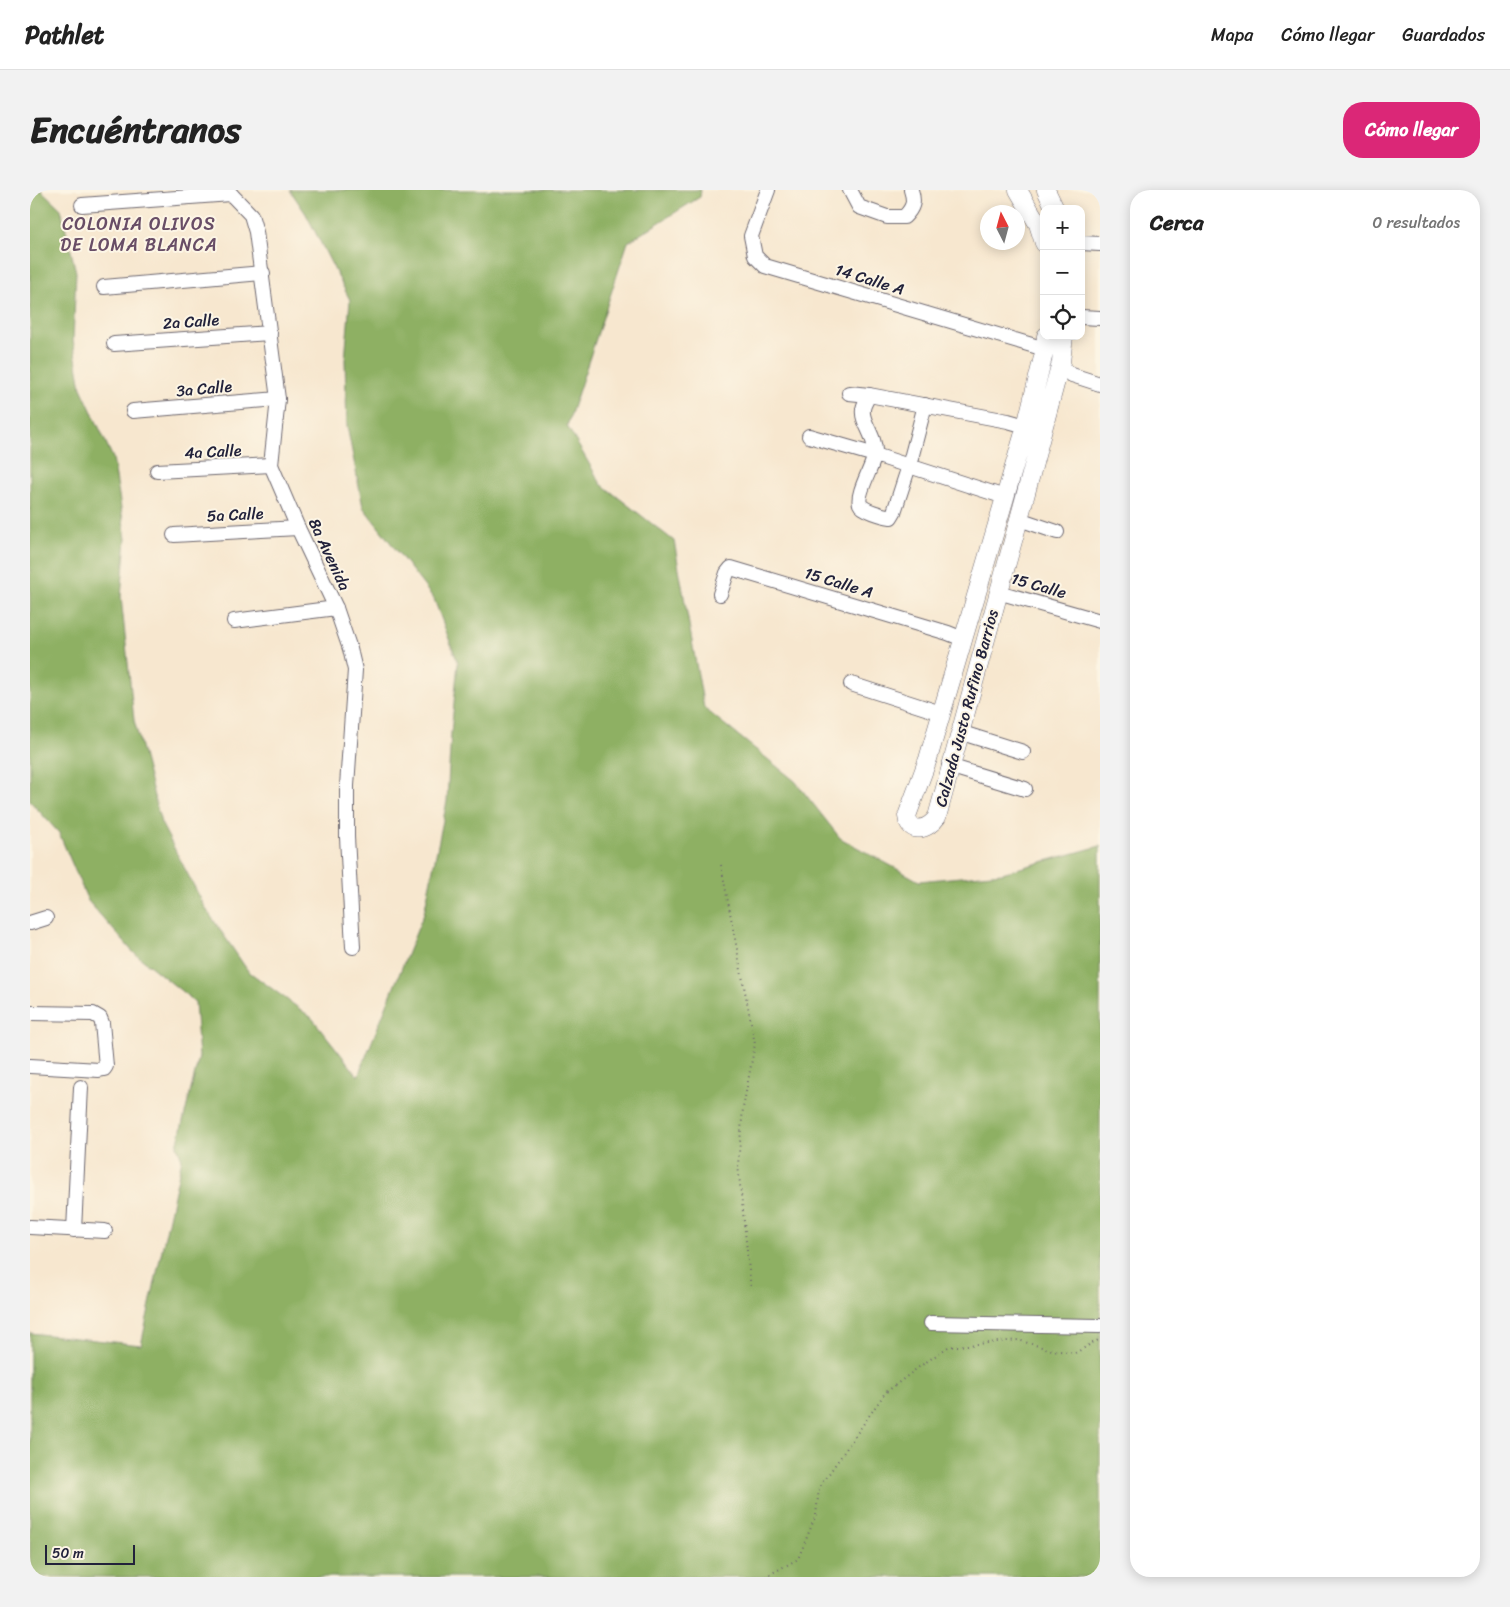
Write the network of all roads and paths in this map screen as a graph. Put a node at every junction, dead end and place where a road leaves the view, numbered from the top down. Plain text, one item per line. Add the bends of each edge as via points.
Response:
1 (768, 190) edge
2 (850, 190) edge
3 (912, 190) edge
4 (1018, 190) edge
5 (1046, 190) edge
6 (229, 192) edge
7 (82, 205) dead end
8 (1053, 205) edge
9 (1040, 230) edge
10 (1085, 243) edge
11 (1100, 244) edge
12 (263, 273) junction
13 (104, 287) dead end
14 (1085, 317) edge
15 (1100, 318) edge
16 (270, 333) junction
17 (1063, 340) edge
18 (1046, 343) edge
19 (114, 344) dead end
20 (1059, 367) junction
21 (1100, 384) edge
22 (850, 394) dead end
23 (869, 396) junction
24 (278, 399) junction
25 (925, 406) junction
26 (133, 411) dead end
27 (1026, 426) junction
28 (809, 436) dead end
29 (875, 455) junction
30 (1015, 463) junction
31 (271, 465) junction
32 (909, 466) junction
33 (1033, 468) junction
34 (157, 471) dead end
35 (1005, 498) junction
36 (1019, 519) junction
37 (298, 528) junction
38 (1056, 532) dead end
39 (174, 535) dead end
40 (998, 592) junction
41 (720, 594) dead end
42 (336, 608) junction
43 (234, 621) dead end
44 (1100, 621) edge
45 (963, 639) junction
46 (851, 684) dead end
47 (949, 687) junction
48 (971, 693) junction
49 (941, 713) junction
50 (959, 732) junction
51 (1023, 752) dead end
52 (950, 766) junction
53 (1025, 789) dead end
54 (721, 865) dead end
55 (46, 918) dead end
56 (30, 923) edge
57 (353, 947) dead end
58 (30, 1012) edge
59 (30, 1066) edge
60 (81, 1087) dead end
61 (30, 1227) edge
62 (74, 1230) junction
63 (105, 1231) dead end
64 (751, 1289) dead end
65 (931, 1323) dead end
66 (1100, 1326) edge
67 (1100, 1339) edge
68 (766, 1577) edge

1 - 18 street, 14 Calle A via 751,236 755,256 765,266
2 - 3 street via 859,207 887,217 904,217 911,210
4 - 9 street
5 - 8 street
6 - 7 street
6 - 12 street, 8a Avenida via 251,215
10 - 11 street
12 - 13 street
12 - 16 street, 8a Avenida
14 - 15 street
16 - 19 street, 2a Calle
16 - 24 street, 8a Avenida
17 - 20 street, Calzada Justo Rufino Barrios
18 - 27 street, Calzada Justo Rufino Barrios
20 - 21 street
20 - 33 street, Calzada Justo Rufino Barrios
22 - 23 street
23 - 25 street
23 - 29 street via 863,417 875,443
24 - 26 street, 3a Calle
24 - 31 street, 8a Avenida
25 - 27 street
25 - 32 street
27 - 30 street, Calzada Justo Rufino Barrios
28 - 29 street
29 - 32 street
29 - 32 street via 860,497 863,509 891,517
30 - 33 street
30 - 35 street, Calzada Justo Rufino Barrios
31 - 34 street, 4a Calle
31 - 37 street, 8a Avenida
32 - 35 street
33 - 36 street, Calzada Justo Rufino Barrios
35 - 45 street, Calzada Justo Rufino Barrios
36 - 38 street
36 - 40 street, Calzada Justo Rufino Barrios
37 - 39 street, 5a Calle
37 - 42 street, 8a Avenida
40 - 44 street, 15 Calle
40 - 48 street, Calzada Justo Rufino Barrios
41 - 45 street, 15 Calle A via 731,568
42 - 43 street
42 - 57 street, 8a Avenida via 355,670 346,786
45 - 47 street, Calzada Justo Rufino Barrios
46 - 49 street
47 - 48 street
47 - 49 street, Calzada Justo Rufino Barrios
48 - 50 street, Calzada Justo Rufino Barrios
49 - 52 street, Calzada Justo Rufino Barrios via 907,816 910,825 920,828 932,823
50 - 51 street
50 - 52 street, Calzada Justo Rufino Barrios
52 - 53 street
54 - 64 path via 755,1044 743,1108 738,1165
55 - 56 street
58 - 59 street via 94,1014 100,1018 106,1066 99,1070
60 - 62 street
61 - 62 street
62 - 63 street
65 - 66 street
67 - 68 path via 1075,1353 1018,1340 948,1347 919,1367 885,1393 819,1488 816,1516 798,1559

